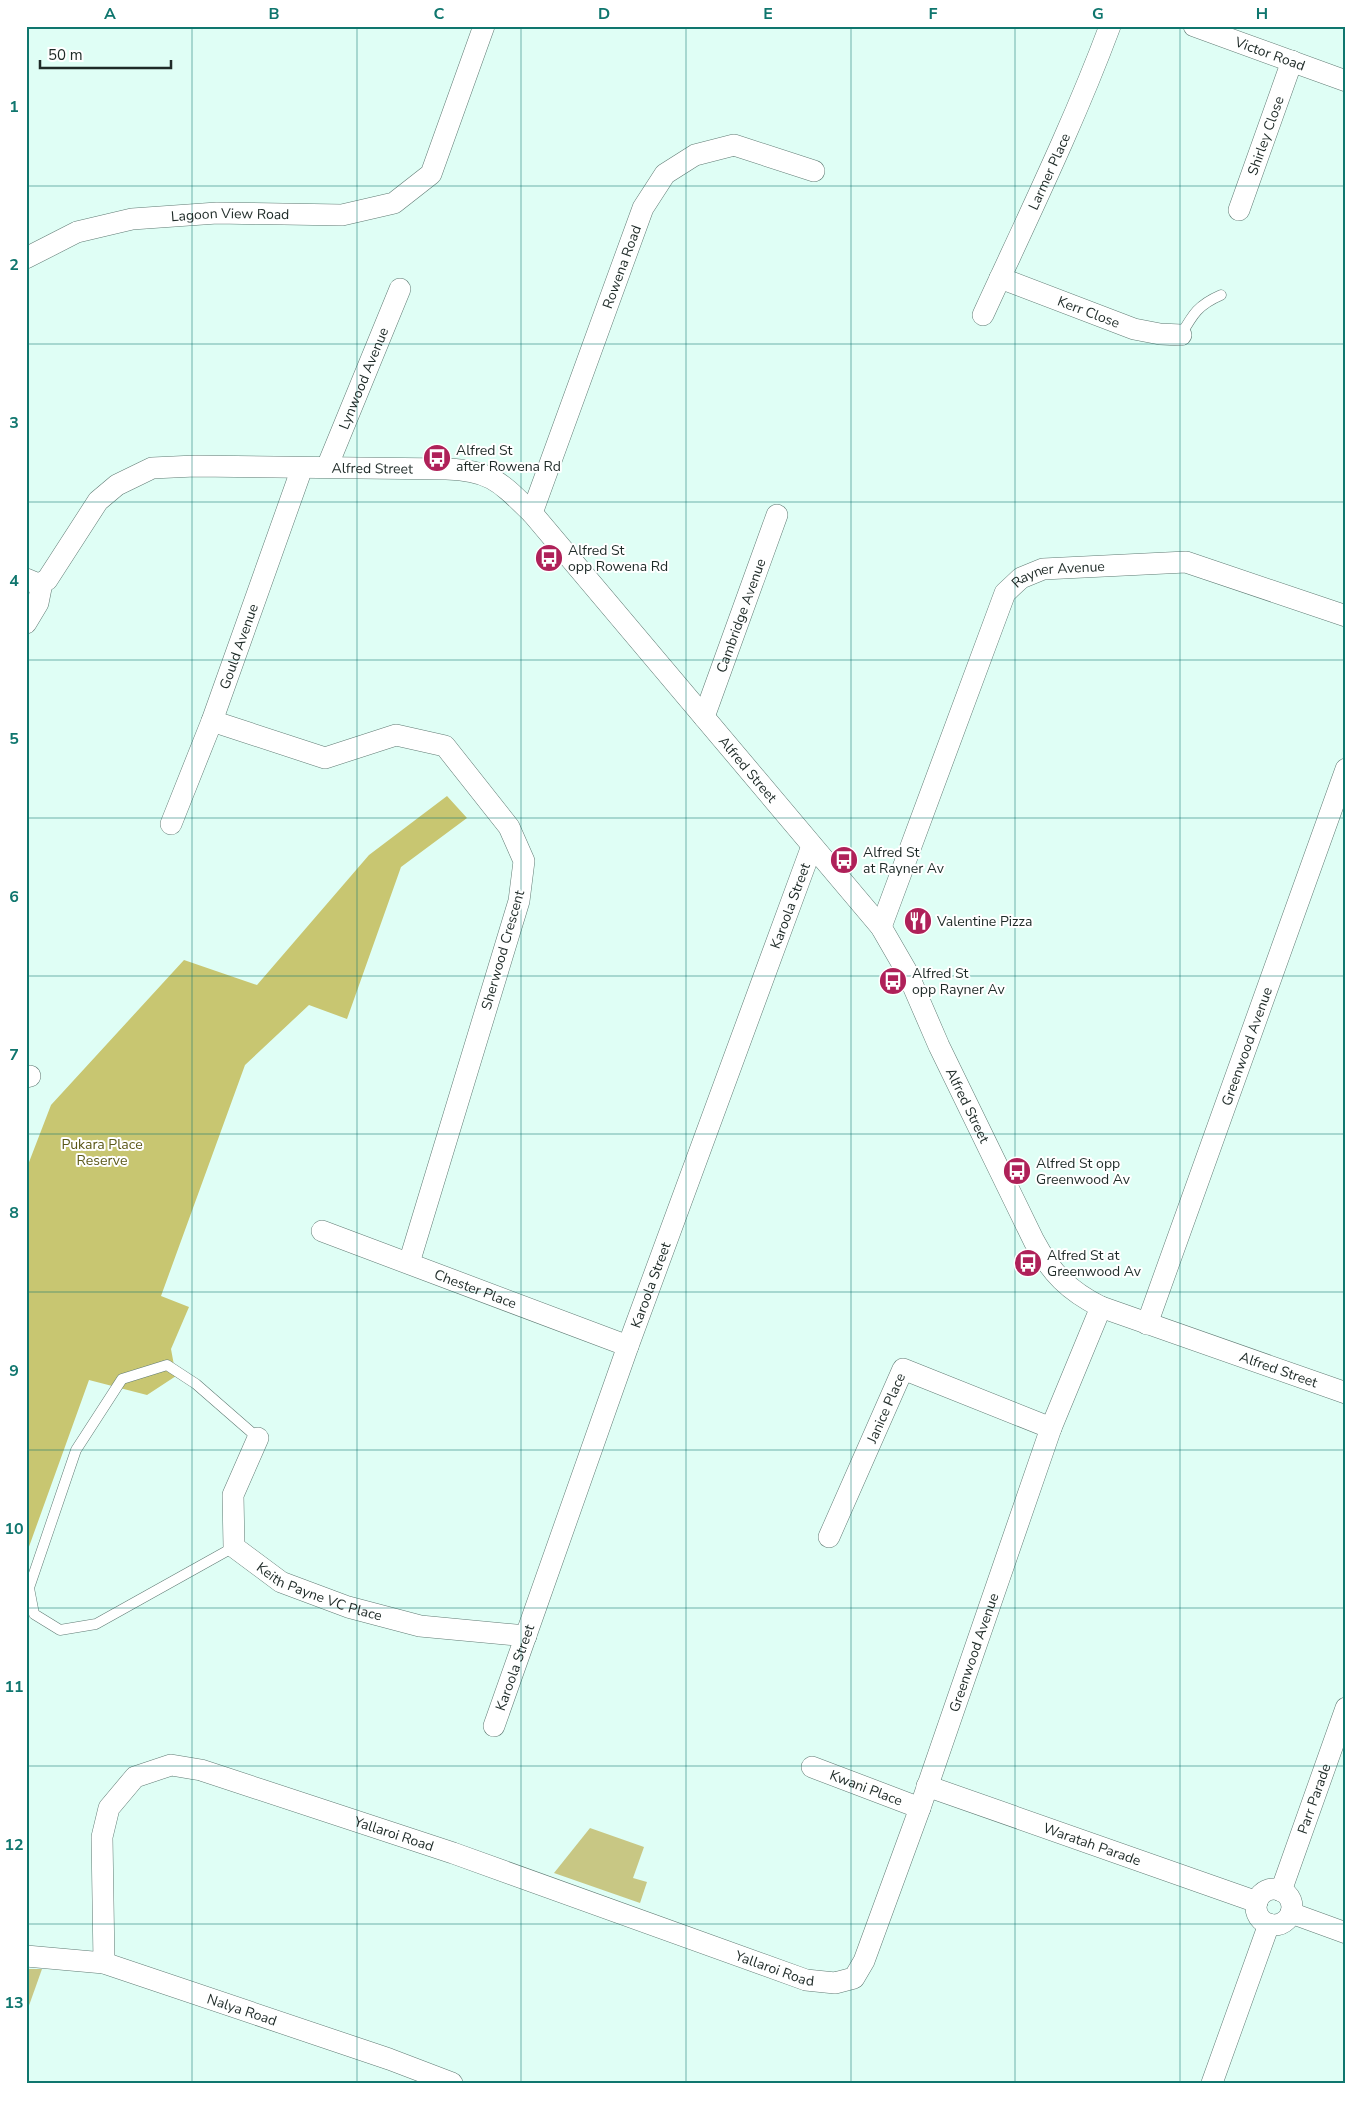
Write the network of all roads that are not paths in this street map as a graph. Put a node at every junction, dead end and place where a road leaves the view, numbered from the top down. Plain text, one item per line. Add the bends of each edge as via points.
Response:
1 (484, 26) edge
2 (1110, 26) edge
3 (1194, 26) edge
4 (1219, 30) edge
5 (1292, 61) junction
6 (1346, 80) edge
7 (814, 171) dead end
8 (1239, 210) dead end
9 (26, 258) edge
10 (1000, 278) junction
11 (400, 289) dead end
12 (1221, 294) dead end
13 (983, 316) dead end
14 (1181, 335) joint
15 (327, 467) junction
16 (302, 468) junction
17 (532, 514) junction
18 (777, 514) dead end
19 (34, 581) edge
20 (1346, 616) edge
21 (26, 623) edge
22 (704, 717) junction
23 (212, 721) junction
24 (1346, 769) edge
25 (171, 824) dead end
26 (812, 846) junction
27 (881, 927) junction
28 (322, 1231) dead end
29 (409, 1263) junction
30 (1101, 1307) junction
31 (1146, 1324) junction
32 (628, 1346) junction
33 (1346, 1393) edge
34 (1052, 1428) junction
35 (258, 1438) joint
36 (829, 1536) dead end
37 (234, 1547) junction
38 (526, 1636) junction
39 (1346, 1708) edge
40 (494, 1726) dead end
41 (812, 1767) dead end
42 (928, 1786) junction
43 (920, 1808) junction
44 (1281, 1891) junction
45 (1257, 1902) junction
46 (1291, 1913) junction
47 (1269, 1924) junction
48 (1346, 1933) edge
49 (26, 1956) edge
50 (104, 1963) junction
51 (835, 1983) joint
52 (452, 2083) edge
53 (1212, 2083) edge

1 - 9 street, Lagoon View Road via 431,174 394,203 342,215 216,213 132,219 77,232
2 - 10 street, Larmer Place via 1086,90
3 - 4 street, Victor Road
4 - 5 street, Victor Road
5 - 6 street, Victor Road
5 - 8 street, Shirley Close
7 - 17 street, Rowena Road via 734,145 695,155 664,174 643,208
10 - 13 street, Larmer Place
10 - 14 street, Kerr Close via 1134,328
11 - 15 street, Lynwood Avenue
12 - 14 lane via 1193,313
15 - 16 street, Alfred Street
15 - 17 street, Alfred Street via 472,471 503,484
16 - 19 street, Alfred Street via 174,466 139,473 117,484 98,501 52,575
16 - 23 street, Gould Avenue
17 - 22 street, Alfred Street
18 - 22 street, Cambridge Avenue
19 - 21 street via 38,603
20 - 27 street, Rayner Avenue via 1186,562 1043,569 1021,578 1005,593
22 - 26 street, Alfred Street
23 - 25 street, Gould Avenue
23 - 29 street, Sherwood Crescent via 325,758 396,735 445,746 509,827 524,861 519,901
24 - 31 street, Greenwood Avenue
26 - 27 street, Alfred Street
26 - 32 street, Karoola Street
27 - 30 street, Alfred Street via 906,972 1040,1253 1067,1286
28 - 29 street, Chester Place
29 - 32 street, Chester Place
30 - 31 street, Alfred Street
30 - 34 street, Greenwood Avenue
31 - 33 street, Alfred Street
32 - 38 street, Karoola Street
34 - 36 street, Janice Place via 903,1369
34 - 42 street, Greenwood Avenue
35 - 37 street via 233,1495
35 - 37 lane via 196,1384 168,1365 122,1379 76,1450 29,1588 34,1614 60,1630 96,1624
37 - 38 street, Keith Payne VC Place via 281,1582 348,1607 420,1626
38 - 40 street, Karoola Street
39 - 44 street, Parr Parade
41 - 43 street, Kwani Place
42 - 43 street, Greenwood Avenue
42 - 45 street, Waratah Parade
43 - 51 street, Greenwood Avenue via 864,1961 854,1978
44 - 45 street via 1265,1892
44 - 46 street via 1290,1900
45 - 47 street via 1259,1916
46 - 47 street via 1282,1923
46 - 48 street
47 - 53 street
49 - 50 street, Nalya Road
50 - 51 street, Yallaroi Road via 102,1837 109,1808 134,1777 171,1765 201,1770 453,1853 806,1980
50 - 52 street, Nalya Road

